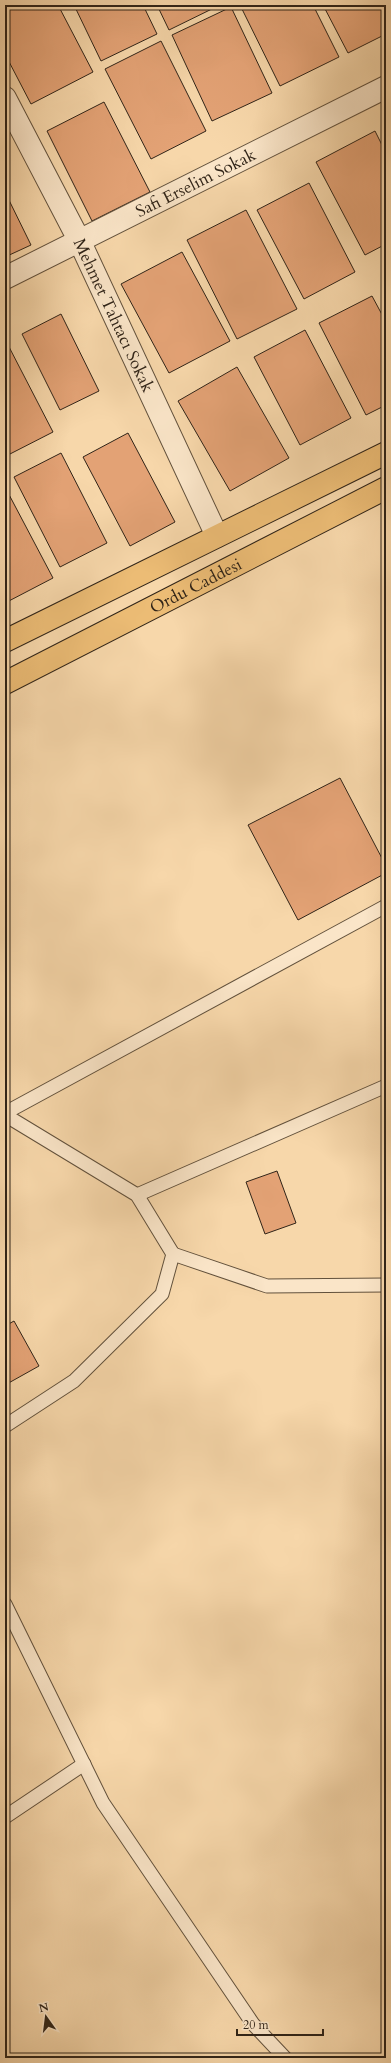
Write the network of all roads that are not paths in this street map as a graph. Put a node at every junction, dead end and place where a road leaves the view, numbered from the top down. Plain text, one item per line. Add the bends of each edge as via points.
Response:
1 (386, 87) edge
2 (5, 98) edge
3 (79, 240) junction
4 (5, 278) edge
5 (386, 453) edge
6 (386, 488) edge
7 (217, 536) junction
8 (5, 641) edge
9 (5, 683) edge
10 (386, 906) edge
11 (386, 1086) edge
12 (5, 1114) edge
13 (137, 1194) junction
14 (173, 1254) junction
15 (386, 1285) edge
16 (5, 1426) edge
17 (5, 1604) edge
18 (84, 1764) junction
19 (5, 1818) edge
20 (285, 2058) edge

1 - 3 street, Safi Erselim Sokak
2 - 3 street, Mehmet Tahtacı Sokak
3 - 4 street, Safi Erselim Sokak
3 - 7 street, Mehmet Tahtacı Sokak
5 - 7 main road, Ordu Caddesi
6 - 9 main road, Ordu Caddesi
7 - 8 main road, Ordu Caddesi
10 - 12 lane
11 - 13 lane
12 - 13 lane
13 - 14 lane
14 - 15 lane via 267,1286
14 - 16 lane via 162,1294 74,1381
17 - 18 lane
18 - 19 lane
18 - 20 lane via 103,1803 244,2011

